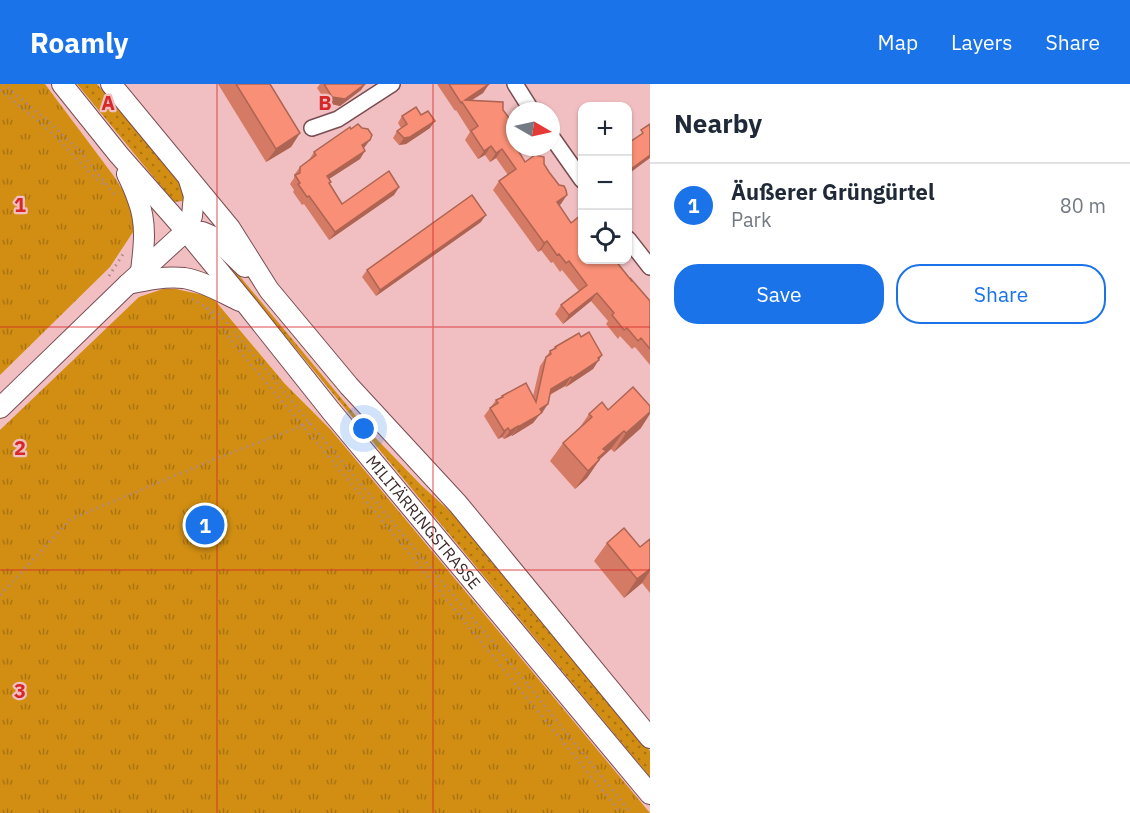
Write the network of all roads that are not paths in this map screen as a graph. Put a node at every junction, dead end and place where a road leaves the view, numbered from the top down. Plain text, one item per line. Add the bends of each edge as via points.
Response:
1 (62, 84) edge
2 (111, 84) edge
3 (392, 84) edge
4 (515, 84) edge
5 (526, 102) edge
6 (312, 129) dead end
7 (560, 149) edge
8 (119, 155) junction
9 (578, 174) edge
10 (188, 178) junction
11 (186, 231) junction
12 (632, 245) edge
13 (650, 267) edge
14 (135, 277) junction
15 (269, 290) junction
16 (246, 304) junction
17 (0, 408) edge
18 (650, 738) edge
19 (650, 794) edge

1 - 8 main road, MILITÄRRINGSTRASSE
2 - 10 main road, MILITÄRRINGSTRASSE
3 - 6 street via 338,119
4 - 5 street
7 - 9 street
8 - 11 main road, MILITÄRRINGSTRASSE
8 - 14 main road via 143,219
10 - 11 main road via 194,196
10 - 15 main road, MILITÄRRINGSTRASSE via 230,228
11 - 14 main road
11 - 15 main road via 214,237
11 - 16 main road, MILITÄRRINGSTRASSE
12 - 13 street
14 - 16 main road via 184,278
14 - 17 main road
15 - 18 main road, MILITÄRRINGSTRASSE via 349,386 458,504
16 - 19 main road, MILITÄRRINGSTRASSE

